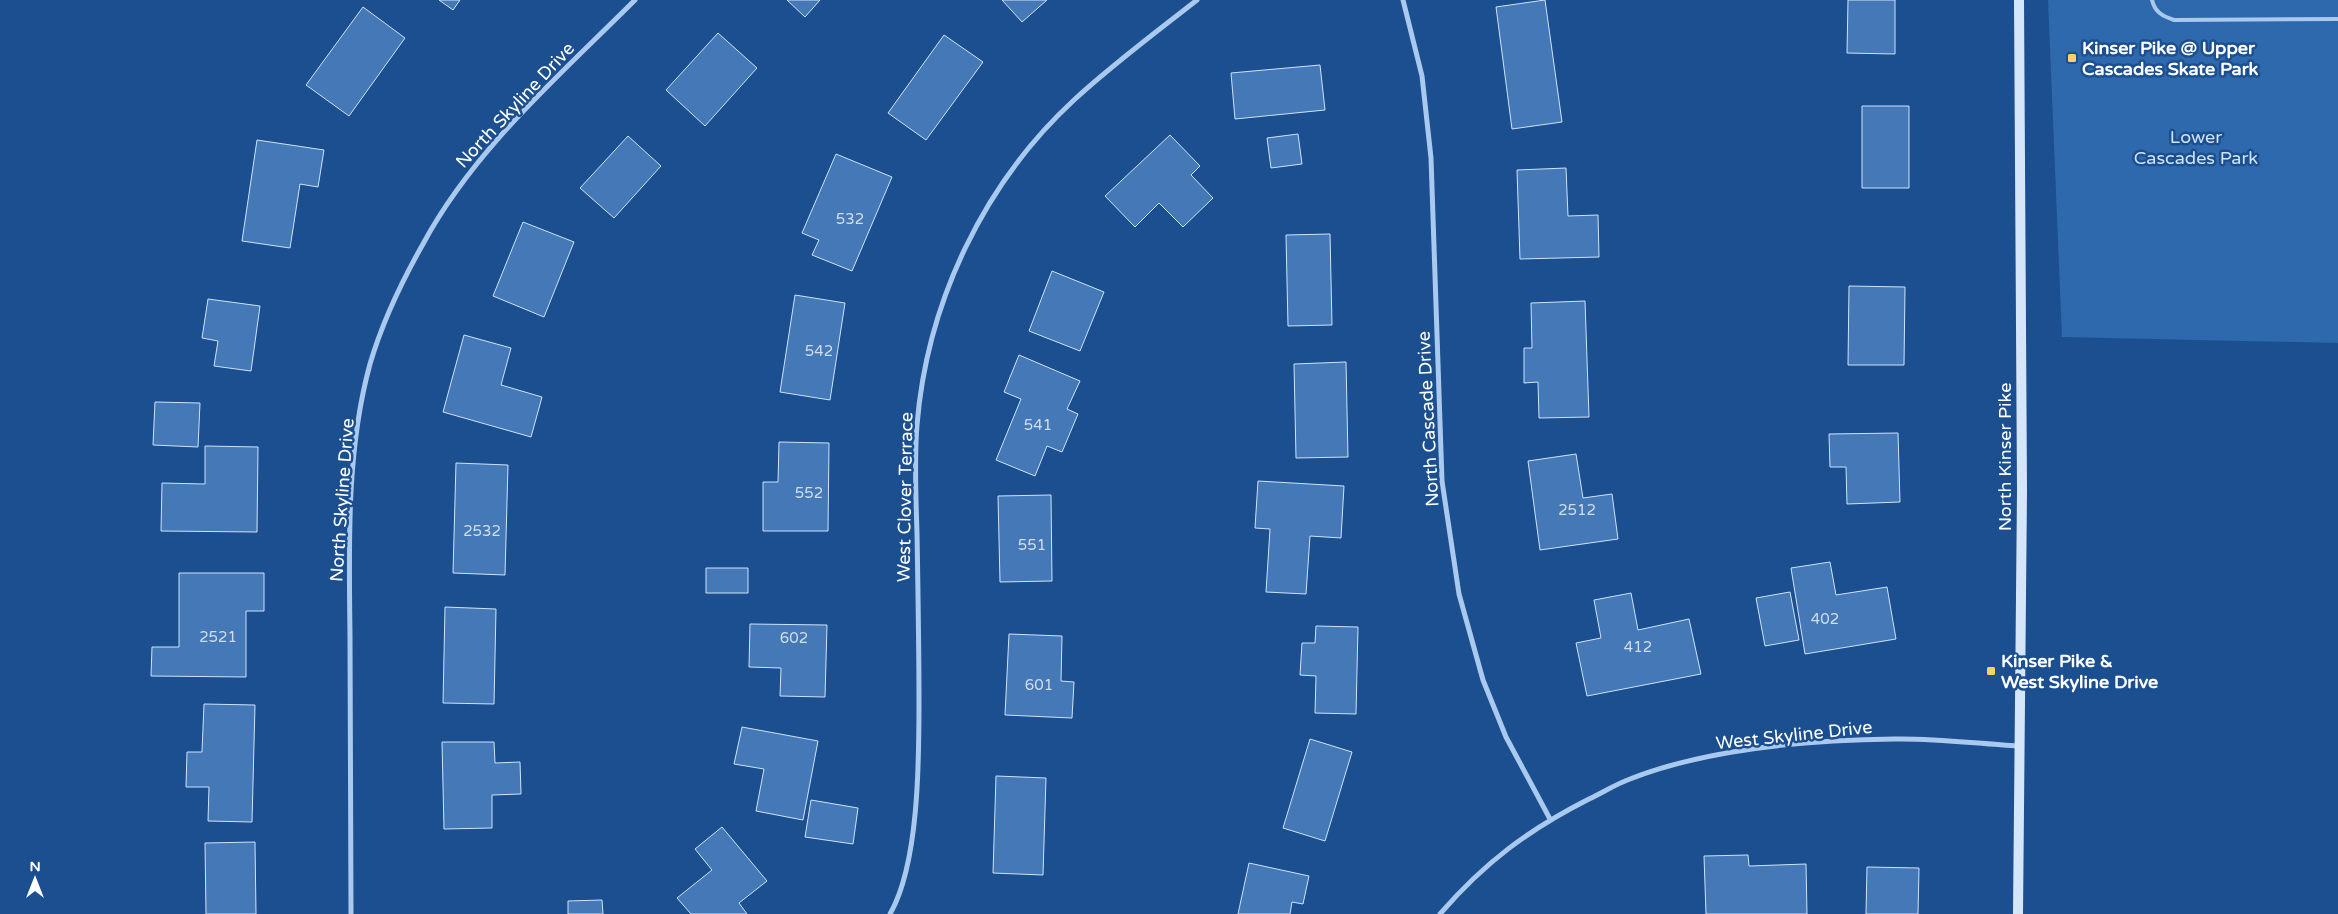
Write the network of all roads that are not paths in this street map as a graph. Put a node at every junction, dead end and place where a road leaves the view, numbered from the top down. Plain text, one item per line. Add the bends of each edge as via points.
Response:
1 (635, 0) edge
2 (1197, 0) edge
3 (1403, 0) edge
4 (2019, 0) edge
5 (2152, 0) edge
6 (2338, 19) edge
7 (2019, 746) junction
8 (1550, 819) junction
9 (352, 914) edge
10 (890, 914) edge
11 (1440, 914) edge
12 (2018, 914) edge

1 - 9 street, North Skyline Drive via 501,136 457,191 424,242 390,310 370,364 356,434 353,484 350,590
2 - 10 street, West Clover Terrace via 1119,61 1072,102 1036,140 1000,186 949,282 924,376 917,426 919,664 916,811 907,864
3 - 8 street, North Cascade Drive via 1422,76 1431,158 1442,481 1459,594 1483,680 1506,737
4 - 7 street, North Kinser Pike via 2022,490
5 - 6 lane via 2160,14 2174,20
7 - 8 street, West Skyline Drive via 1895,739 1739,751 1629,779
7 - 12 street, North Kinser Pike
8 - 11 street, West Skyline Drive via 1500,854

